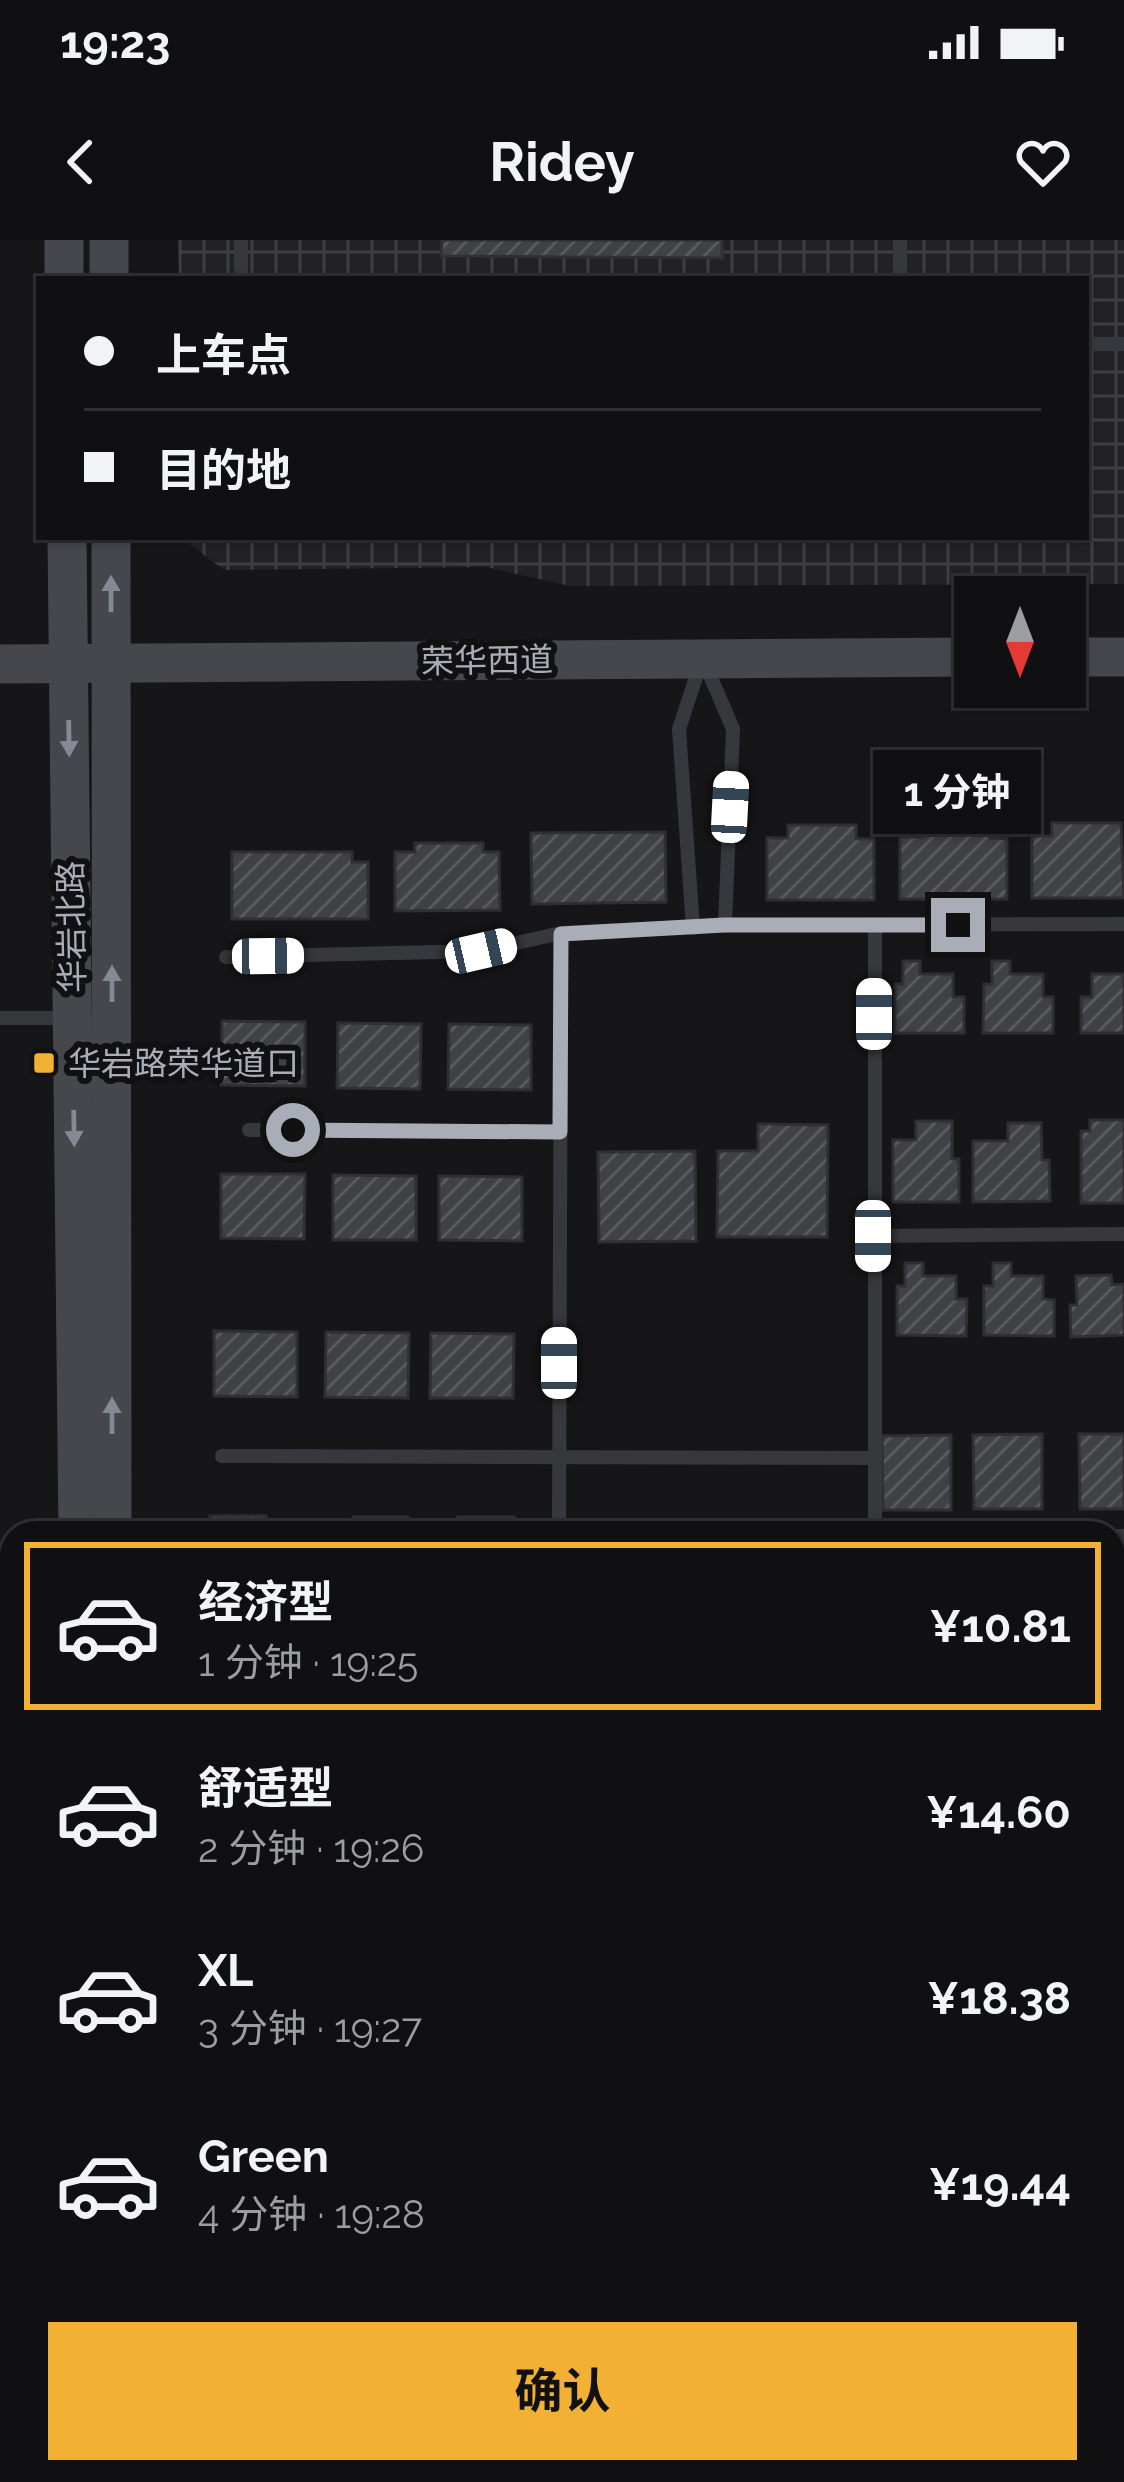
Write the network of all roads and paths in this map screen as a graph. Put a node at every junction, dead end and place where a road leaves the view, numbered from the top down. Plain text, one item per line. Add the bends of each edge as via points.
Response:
1 (64, 240) edge
2 (109, 240) edge
3 (241, 240) edge
4 (900, 240) edge
5 (64, 276) edge
6 (109, 276) edge
7 (241, 276) edge
8 (900, 276) edge
9 (1089, 344) edge
10 (1124, 344) edge
11 (67, 540) edge
12 (111, 540) edge
13 (954, 657) edge
14 (1086, 657) edge
15 (1124, 657) edge
16 (703, 658) junction
17 (0, 664) edge
18 (68, 664) junction
19 (112, 665) junction
20 (1124, 924) edge
21 (724, 925) junction
22 (875, 925) junction
23 (693, 928) junction
24 (561, 934) junction
25 (226, 957) dead end
26 (0, 1018) edge
27 (72, 1018) junction
28 (249, 1130) dead end
29 (560, 1132) junction
30 (1124, 1234) edge
31 (873, 1236) junction
32 (559, 1455) junction
33 (222, 1456) dead end
34 (875, 1458) junction
35 (78, 1521) edge
36 (112, 1521) edge
37 (559, 1521) edge
38 (875, 1521) edge

1 - 5 street
2 - 6 street
3 - 7 lane
4 - 8 lane
9 - 10 lane
11 - 18 street, 华岩北路
19 -> 12 street, 华岩北路
13 - 16 street, 荣华西道
14 - 15 street
16 - 19 street, 荣华西道
16 - 21 lane via 734,729
16 - 23 lane via 679,729
17 - 18 street, 荣华西道
18 - 19 street, 荣华西道
18 -> 27 street, 华岩北路
36 -> 19 street, 华岩北路
20 - 22 lane
21 - 22 lane
21 - 23 lane
22 - 31 lane
23 - 24 lane
24 - 25 lane via 481,951
24 - 29 lane
26 - 27 lane
27 -> 35 street, 华岩北路
28 - 29 lane
29 - 32 lane
30 - 31 lane
31 - 34 lane
32 - 33 lane
32 - 34 lane
32 - 37 lane
34 - 38 lane

